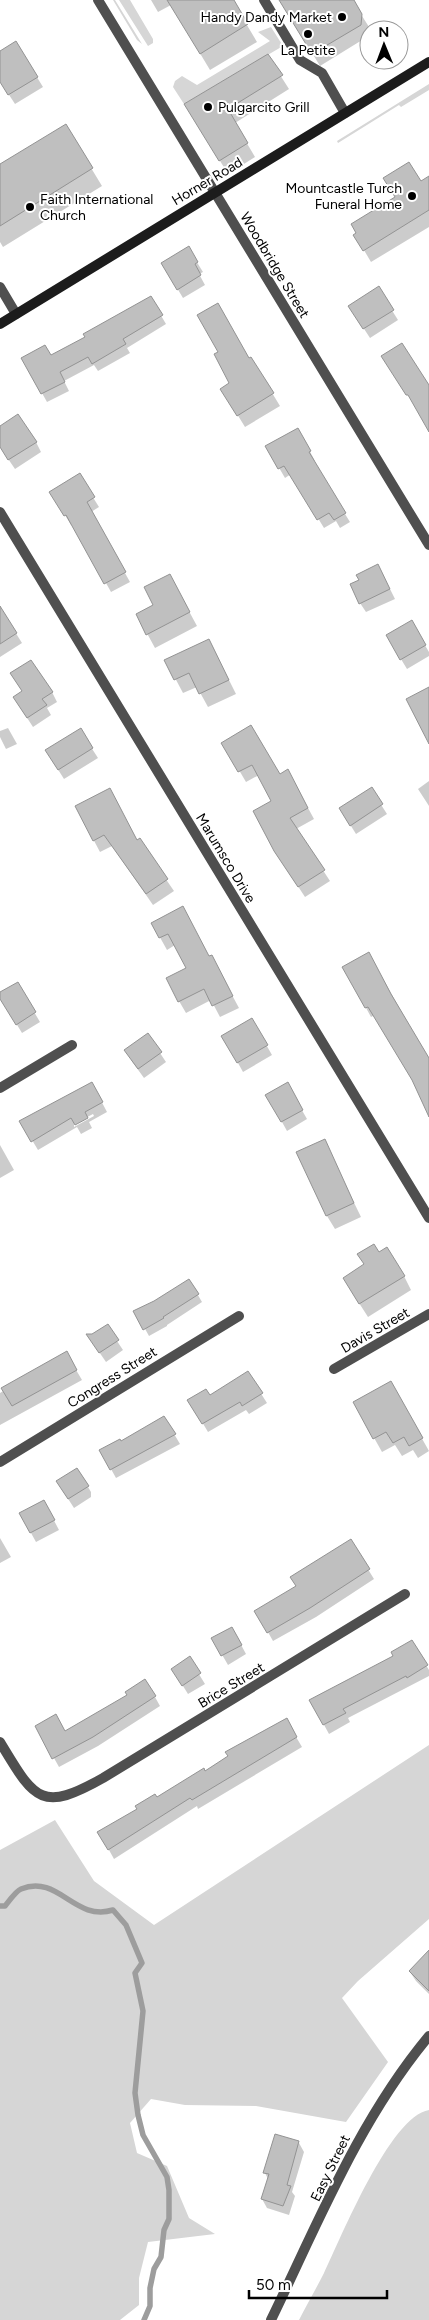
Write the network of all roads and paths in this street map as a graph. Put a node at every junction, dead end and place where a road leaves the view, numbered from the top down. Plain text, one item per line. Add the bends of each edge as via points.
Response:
1 (98, 0) edge
2 (264, 0) edge
3 (429, 62) edge
4 (345, 112) junction
5 (215, 192) junction
6 (0, 287) edge
7 (16, 314) junction
8 (0, 324) edge
9 (0, 512) edge
10 (429, 545) edge
11 (72, 1045) dead end
12 (0, 1088) edge
13 (429, 1218) edge
14 (429, 1314) edge
15 (239, 1316) dead end
16 (334, 1370) dead end
17 (0, 1462) edge
18 (405, 1594) dead end
19 (0, 1742) edge
20 (429, 2036) edge
21 (271, 2320) edge

1 - 5 street, Woodbridge Street
2 - 4 street via 300,60 322,73
3 - 4 main road, Horner Road
4 - 5 main road, Horner Road
5 - 7 main road, Horner Road
5 - 10 street, Woodbridge Street
6 - 7 street
7 - 8 main road, Horner Road
9 - 13 street, Marumsco Drive
11 - 12 street
14 - 16 street, Davis Street
15 - 17 street, Congress Street
18 - 19 street, Brice Street via 69,1796 45,1797 33,1791 23,1781
20 - 21 street, Easy Street via 370,2117

